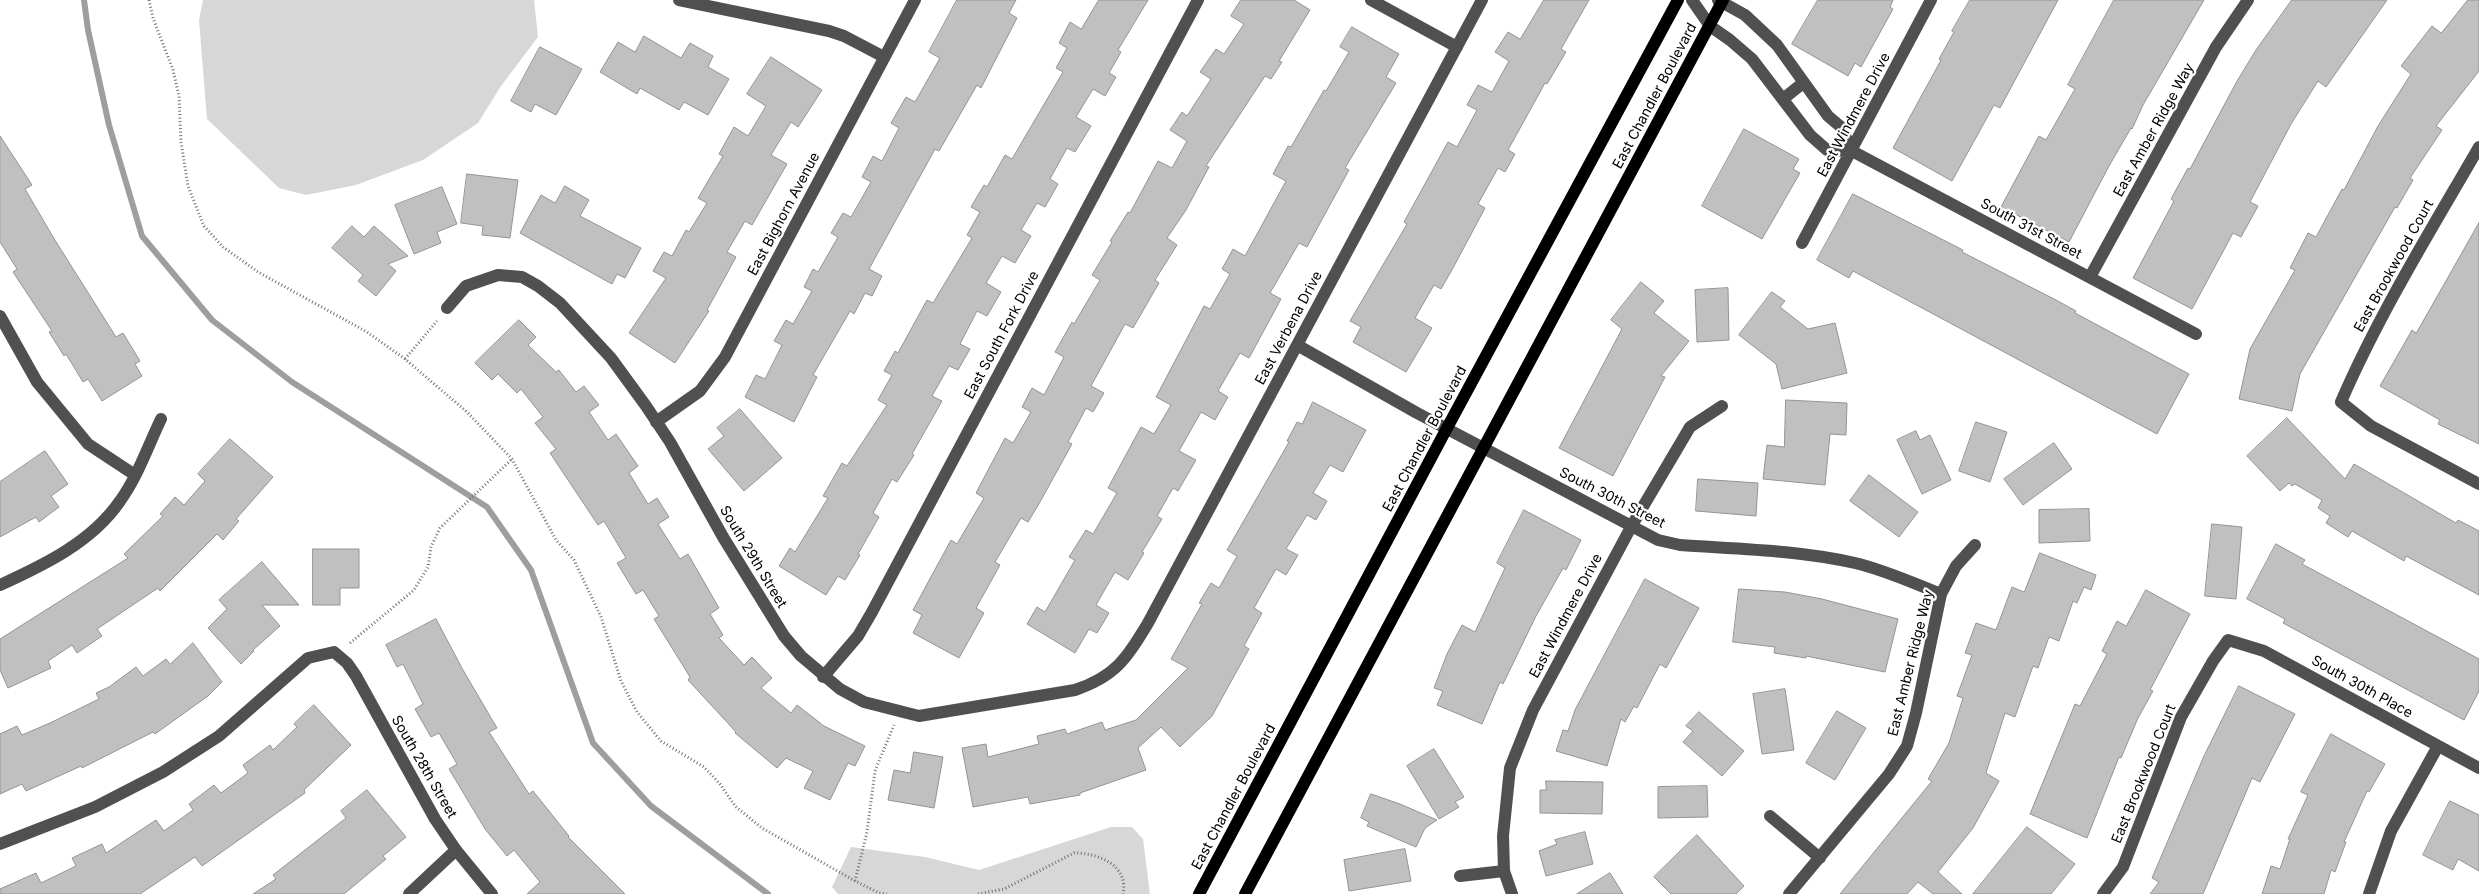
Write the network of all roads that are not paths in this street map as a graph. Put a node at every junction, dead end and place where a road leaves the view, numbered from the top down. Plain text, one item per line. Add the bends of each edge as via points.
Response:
1 (679, 0) edge
2 (914, 0) edge
3 (1198, 0) edge
4 (1371, 0) edge
5 (1482, 0) edge
6 (1678, 0) edge
7 (1692, 0) edge
8 (1931, 0) edge
9 (2248, 0) edge
10 (1721, 1) edge
11 (1710, 26) junction
12 (1457, 47) junction
13 (884, 57) junction
14 (1803, 83) junction
15 (1783, 99) junction
16 (2479, 147) edge
17 (1852, 151) junction
18 (1802, 243) dead end
19 (2090, 277) junction
20 (447, 308) road end
21 (0, 316) edge
22 (2196, 334) dead end
23 (1296, 345) junction
24 (1722, 406) dead end
25 (161, 419) dead end
26 (656, 422) junction
27 (1447, 428) junction
28 (1482, 447) junction
29 (136, 475) junction
30 (2479, 484) edge
31 (1631, 527) junction
32 (1976, 545) dead end
33 (0, 585) edge
34 (1942, 594) junction
35 (2228, 640) joint
36 (1117, 667) joint
37 (823, 677) junction
38 (2438, 746) junction
39 (2479, 768) edge
40 (1770, 816) dead end
41 (0, 844) edge
42 (456, 850) junction
43 (1820, 858) junction
44 (1504, 870) junction
45 (1460, 876) dead end
46 (410, 894) edge
47 (492, 894) edge
48 (1199, 894) edge
49 (1245, 894) edge
50 (1512, 894) edge
51 (1789, 894) edge
52 (2103, 894) edge
53 (2370, 894) edge

1 - 13 street via 828,31
2 - 13 street, East Bighorn Avenue
3 - 37 street, East South Fork Drive via 872,612 858,636
4 - 12 street
5 - 12 street, East Verbena Drive
6 - 27 main road, East Chandler Boulevard
7 - 11 street, South 31st Street
8 - 17 street, East Windmere Drive
9 - 19 street, East Amber Ridge Way via 2216,47
10 - 11 main road, East Chandler Boulevard
10 - 14 street via 1745,15 1777,45
11 - 15 street, South 31st Street via 1752,59
11 - 28 main road, East Chandler Boulevard
12 - 23 street, East Verbena Drive
13 - 26 street, East Bighorn Avenue via 725,357 700,391
14 - 15 street
14 - 17 street via 1828,116 1841,127
15 - 17 street, South 31st Street via 1810,135 1827,150
16 - 30 street, East Brookwood Court via 2368,345 2341,402 2371,426
17 - 18 street, East Windmere Drive
17 - 19 street, South 31st Street
19 - 22 street, South 31st Street
20 - 26 street, South 29th Street via 466,286 498,275 522,277 560,303 597,343
21 - 29 street via 37,382 88,444
23 - 27 street, South 30th Street
23 - 36 street, East Verbena Drive via 1148,623
24 - 31 street, East Windmere Drive via 1690,427
25 - 29 street
26 - 37 street, South 29th Street via 770,616 801,656
27 - 28 street, South 30th Street
27 - 48 main road, East Chandler Boulevard
28 - 31 street, South 30th Street
28 - 49 main road, East Chandler Boulevard
29 - 33 street via 120,502 89,534 48,563
31 - 34 street, South 30th Street via 1658,540 1680,545 1772,551 1857,563
31 - 44 street, East Windmere Drive via 1533,710 1510,768 1502,836
32 - 34 street, East Amber Ridge Way via 1956,566
34 - 43 street, East Amber Ridge Way via 1907,746 1889,774
35 - 38 street, South 30th Place via 2264,650
35 - 52 street, East Brookwood Court via 2181,717 2123,867
36 - 37 street, South 29th Street via 1099,682 1075,690 919,716 864,702
38 - 39 street, South 30th Place
38 - 53 street via 2391,831
40 - 43 street
41 - 42 street, South 28th Street via 95,807 163,772 219,736 308,658 334,652 356,676 406,770
42 - 46 street
42 - 47 street, South 28th Street
43 - 51 street, East Amber Ridge Way
44 - 45 street
44 - 50 street, East Windmere Drive

